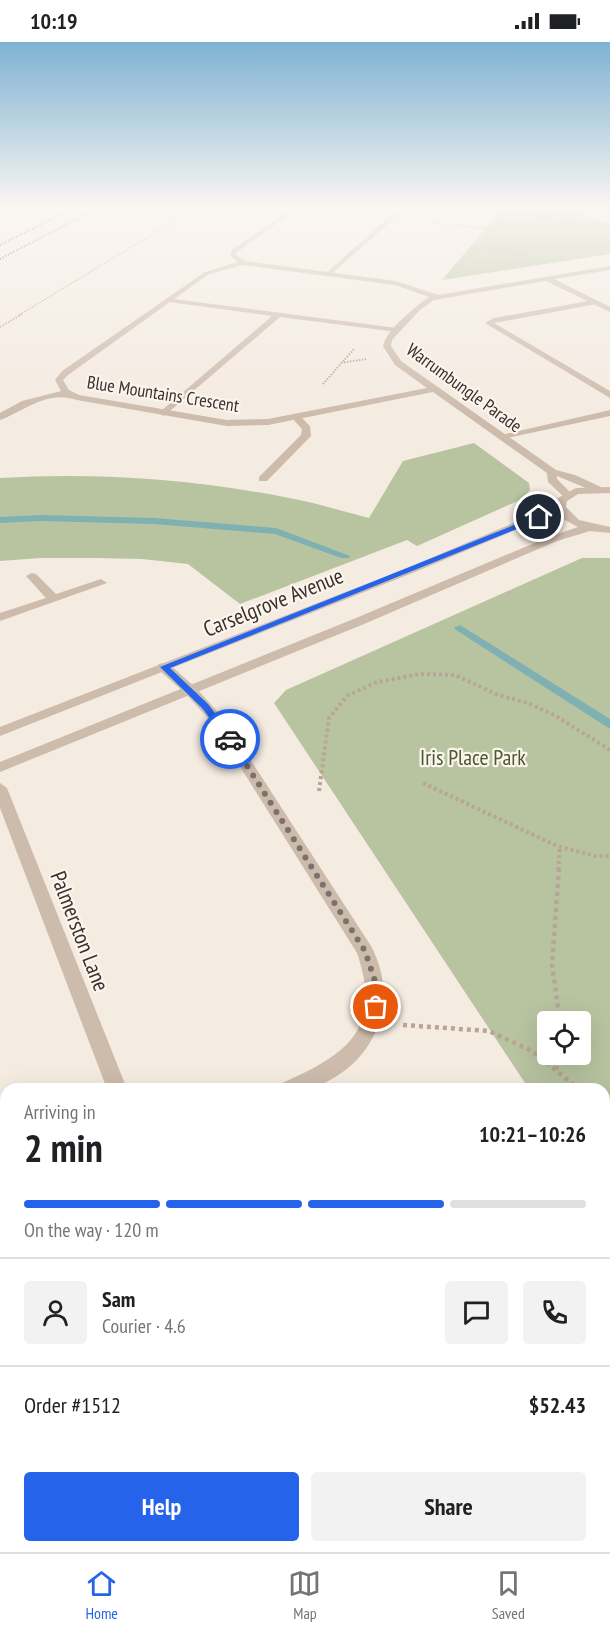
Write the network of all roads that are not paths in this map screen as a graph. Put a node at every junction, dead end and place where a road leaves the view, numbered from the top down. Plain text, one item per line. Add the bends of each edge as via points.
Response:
1 (204, 275) edge
2 (339, 275) edge
3 (562, 275) edge
4 (546, 278) junction
5 (438, 297) junction
6 (169, 300) junction
7 (594, 302) junction
8 (610, 310) edge
9 (278, 315) junction
10 (397, 330) junction
11 (435, 389) junction
12 (66, 392) junction
13 (610, 395) edge
14 (164, 413) junction
15 (610, 413) edge
16 (295, 416) junction
17 (0, 417) edge
18 (502, 436) junction
19 (552, 472) junction
20 (263, 479) dead end
21 (597, 489) junction
22 (610, 490) edge
23 (568, 495) junction
24 (561, 507) junction
25 (590, 527) junction
26 (610, 530) edge
27 (32, 576) dead end
28 (101, 583) dead end
29 (54, 599) junction
30 (0, 617) edge
31 (164, 667) junction
32 (191, 691) junction
33 (0, 732) edge
34 (0, 767) edge
35 (0, 788) edge
36 (115, 1083) edge
37 (301, 1083) edge

1 - 6 street, Blue Mountains Crescent
2 - 5 street, Blue Mountains Crescent via 396,283
3 - 4 street, Warrumbungle Parade
4 - 5 street, Warrumbungle Parade
4 - 7 street
5 - 10 street, Warrumbungle Parade via 417,308
6 - 9 street
6 - 12 street, Blue Mountains Crescent via 61,376 59,384
7 - 8 street
7 - 13 street via 489,323
9 - 10 street
9 - 14 street
10 - 11 street, Warrumbungle Parade via 387,346 393,358
11 - 16 street, Blue Mountains Crescent
11 - 18 street, Warrumbungle Parade
12 - 14 street, Blue Mountains Crescent
12 - 17 street via 26,403
14 - 16 street, Blue Mountains Crescent via 240,424
15 - 18 street
16 - 20 street via 308,428 306,436
18 - 19 street, Warrumbungle Parade
19 - 21 street, Warrumbungle Parade
19 - 23 street, Warrumbungle Parade via 552,480
21 - 22 street
21 - 23 street
23 - 24 street
24 - 25 street via 569,518
24 - 31 street, Carselgrove Avenue
25 - 26 street
25 - 32 street
27 - 29 street
28 - 29 street
29 - 30 street
31 - 32 street
31 - 33 street, Carselgrove Avenue
32 - 34 street
32 - 37 street via 224,730 365,951 375,981 374,1022 367,1035 331,1068
35 - 36 street, Palmerston Lane

